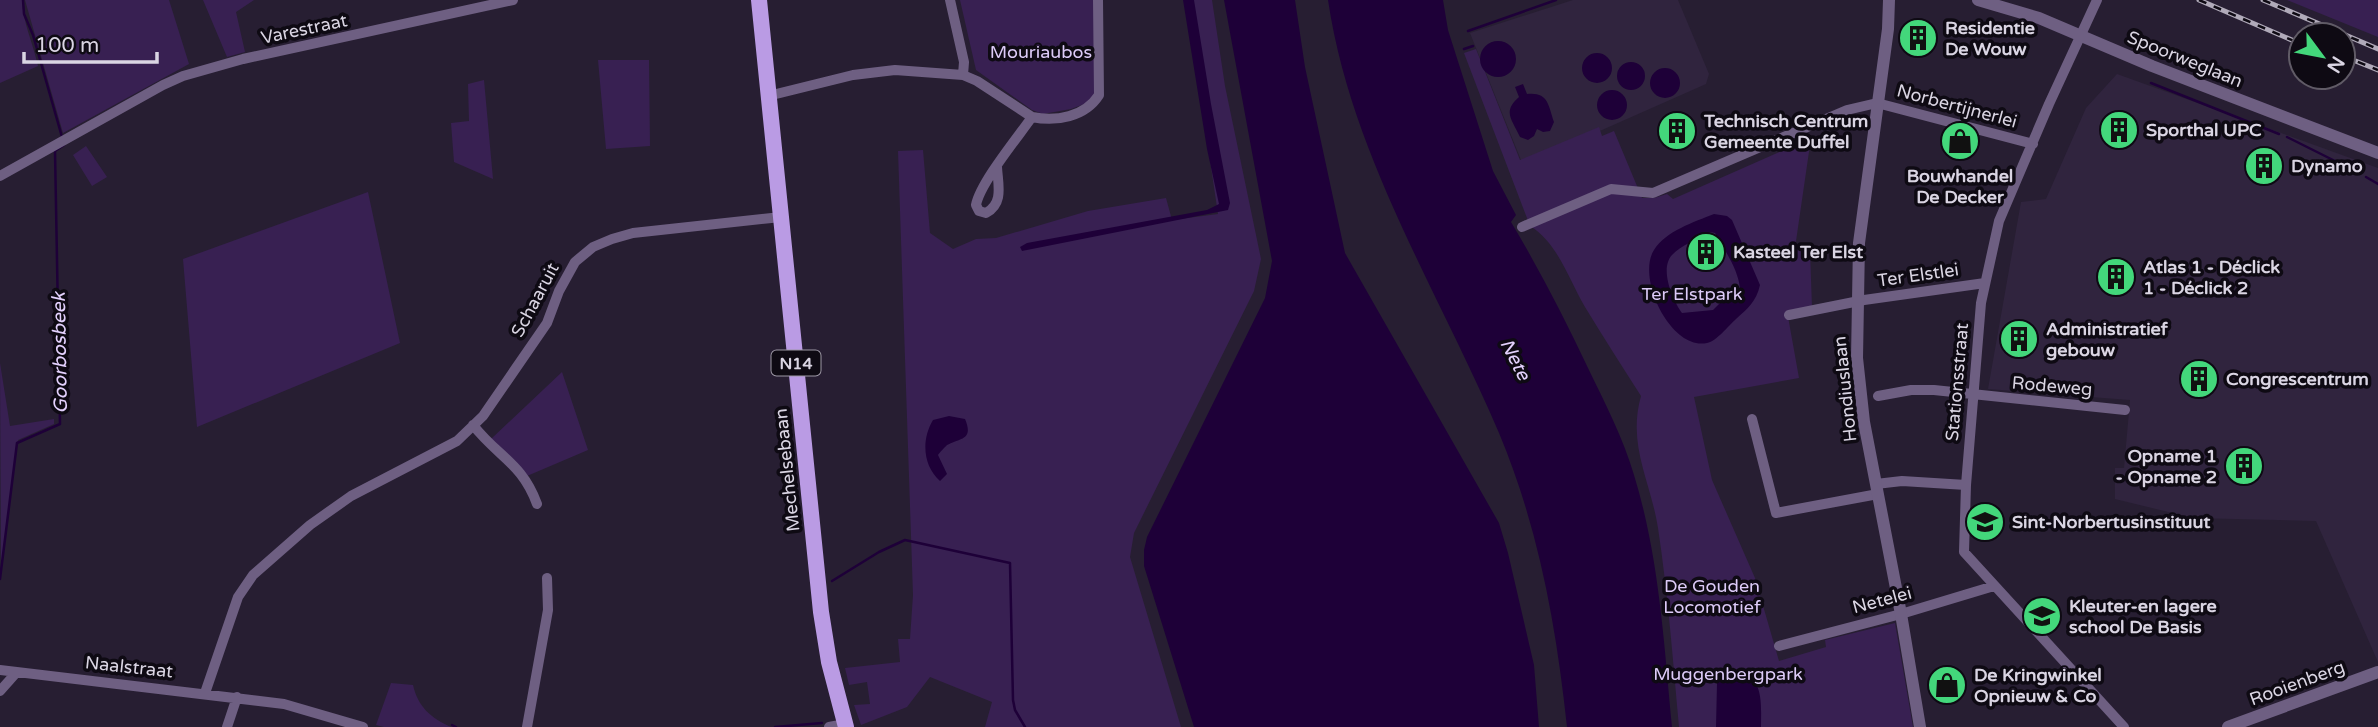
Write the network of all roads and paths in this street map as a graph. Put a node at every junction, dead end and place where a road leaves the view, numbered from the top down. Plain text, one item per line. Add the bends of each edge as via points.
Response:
1 (513, 0) edge
2 (759, 0) edge
3 (950, 0) edge
4 (1098, 0) edge
5 (1878, 0) edge
6 (1889, 0) edge
7 (1978, 0) edge
8 (2097, 0) edge
9 (2081, 36) junction
10 (1885, 45) junction
11 (964, 62) junction
12 (962, 75) junction
13 (976, 81) junction
14 (768, 96) junction
15 (1877, 103) junction
16 (1032, 117) junction
17 (2033, 144) junction
18 (2378, 153) edge
19 (997, 167) dead end
20 (0, 176) edge
21 (781, 217) junction
22 (1522, 227) dead end
23 (1985, 283) junction
24 (1856, 302) junction
25 (1789, 315) dead end
26 (1878, 396) dead end
27 (1975, 396) junction
28 (2125, 410) dead end
29 (1752, 419) dead end
30 (473, 425) junction
31 (1966, 485) junction
32 (1877, 489) junction
33 (537, 504) dead end
34 (547, 578) dead end
35 (1994, 586) junction
36 (1902, 614) junction
37 (1779, 646) dead end
38 (0, 670) edge
39 (2378, 672) edge
40 (16, 673) junction
41 (0, 691) edge
42 (205, 693) junction
43 (237, 697) junction
44 (845, 726) edge
45 (227, 727) edge
46 (363, 727) edge
47 (527, 727) edge
48 (828, 727) edge
49 (1920, 727) edge
50 (2124, 727) edge
51 (2228, 727) edge

1 - 20 street, Varestraat via 183,76
2 - 14 main road, Mechelsebaan / N14
3 - 11 street
4 - 16 street via 1099,95 1092,106 1068,117
5 - 10 street, Hondiuslaan
6 - 10 street, Hondiuslaan
7 - 9 street, Spoorweglaan via 2018,10
8 - 9 street, Stationsstraat
9 - 17 street, Stationsstraat
9 - 18 street, Spoorweglaan
10 - 15 street, Hondiuslaan
11 - 12 street
11 - 13 street
12 - 13 street
12 - 14 street via 895,71 853,75
13 - 16 street
14 - 21 main road, Mechelsebaan / N14
15 - 17 street, Norbertijnerlei
15 - 22 street, Norbertijnerlei via 1847,110 1653,193 1611,189
15 - 24 street, Hondiuslaan
16 - 19 street
17 - 23 street, Stationsstraat via 1999,221
21 - 30 street, Schaaruit via 633,233 593,247 575,262 547,323
21 - 44 main road, Mechelsebaan / N14 via 821,612
23 - 24 street, Ter Elstlei
23 - 27 street, Stationsstraat
24 - 25 street, Ter Elstlei
24 - 32 street, Hondiuslaan via 1861,398
26 - 27 street, Rodeweg via 1911,390
27 - 28 street, Rodeweg
27 - 31 street, Stationsstraat
29 - 32 street via 1776,513
30 - 33 street via 521,471
30 - 42 street, Schaaruit via 457,440 351,496 253,575 238,597
31 - 32 street via 1902,481
31 - 35 street, Stationsstraat via 1964,552
32 - 36 street, Hondiuslaan
34 - 47 street via 548,610
35 - 36 street, Netelei
35 - 50 street, Stationsstraat
36 - 37 street, Netelei
36 - 49 street, Hondiuslaan
38 - 40 street, Naalstraat
39 - 51 street, Rooienberg
40 - 41 street
40 - 42 street, Naalstraat
42 - 43 street, Naalstraat
43 - 45 street
43 - 46 street, Naalstraat via 284,704
44 - 48 street

